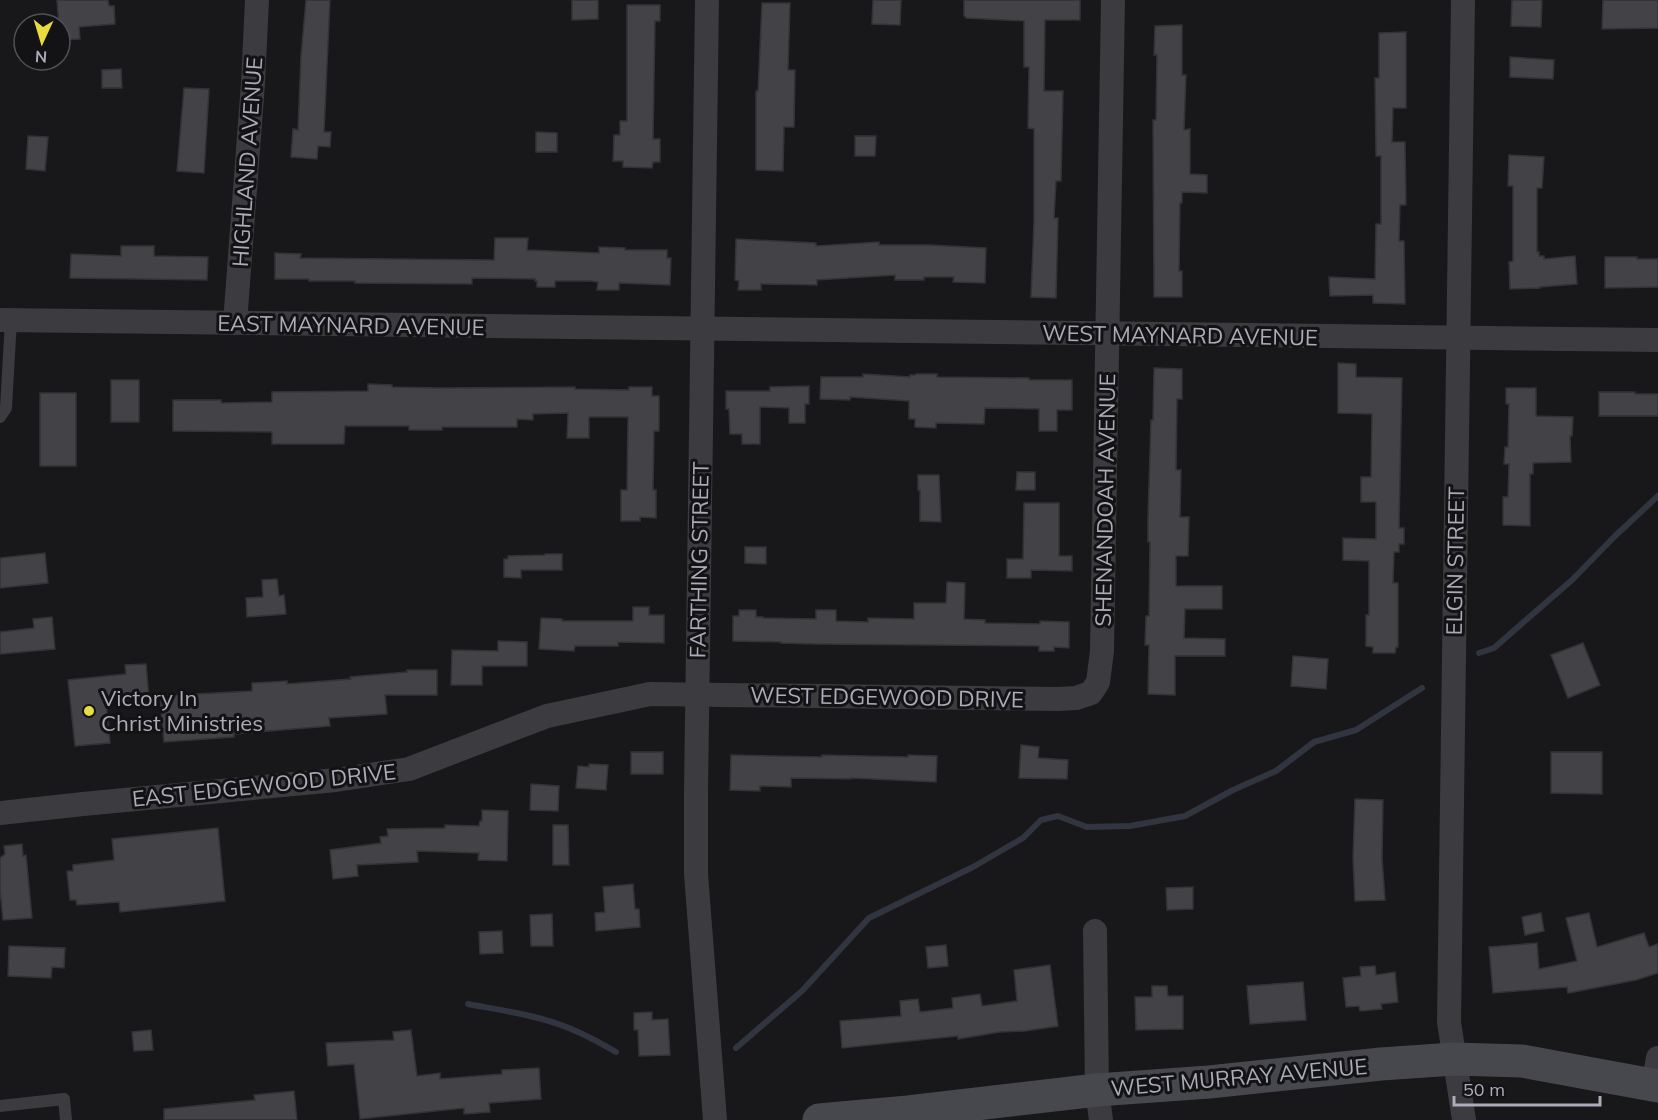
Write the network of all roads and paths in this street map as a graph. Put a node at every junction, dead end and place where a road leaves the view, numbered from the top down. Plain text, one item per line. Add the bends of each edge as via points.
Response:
1 (257, 0) edge
2 (706, 0) edge
3 (1113, 0) edge
4 (1463, 0) edge
5 (5, 320) edge
6 (235, 323) junction
7 (702, 330) junction
8 (1108, 334) junction
9 (1459, 338) junction
10 (1658, 340) edge
11 (5, 354) edge
12 (0, 417) edge
13 (697, 694) junction
14 (1076, 698) joint
15 (0, 813) edge
16 (1095, 931) dead end
17 (1454, 1059) junction
18 (1656, 1076) edge
19 (1099, 1105) edge
20 (0, 1107) edge
21 (66, 1120) edge
22 (715, 1120) edge
23 (819, 1120) edge
24 (1464, 1120) edge

1 - 6 street, HIGHLAND AVENUE
2 - 7 street, FARTHING STREET
3 - 8 street, SHENANDOAH AVENUE
4 - 9 street, ELGIN STREET
5 - 6 street, EAST MAYNARD AVENUE
5 - 11 lane
6 - 7 street, EAST MAYNARD AVENUE
7 - 8 street, WEST MAYNARD AVENUE
7 - 13 street, FARTHING STREET
8 - 9 street, WEST MAYNARD AVENUE
8 - 14 street, SHENANDOAH AVENUE via 1102,651 1098,682 1091,693
9 - 10 street, WEST MAYNARD AVENUE
9 - 17 street, ELGIN STREET via 1449,1022
11 - 12 lane via 6,408
13 - 14 street, WEST EDGEWOOD DRIVE
13 - 15 street, EAST EDGEWOOD DRIVE via 650,694 547,716 410,770
13 - 22 street, FARTHING STREET via 696,874
16 - 19 street
17 - 18 street, WEST MURRAY AVENUE via 1522,1060
17 - 19 street, WEST MURRAY AVENUE via 1209,1082
17 - 24 street, ELGIN STREET
19 - 23 street, WEST MURRAY AVENUE via 908,1112
20 - 21 lane via 64,1099

